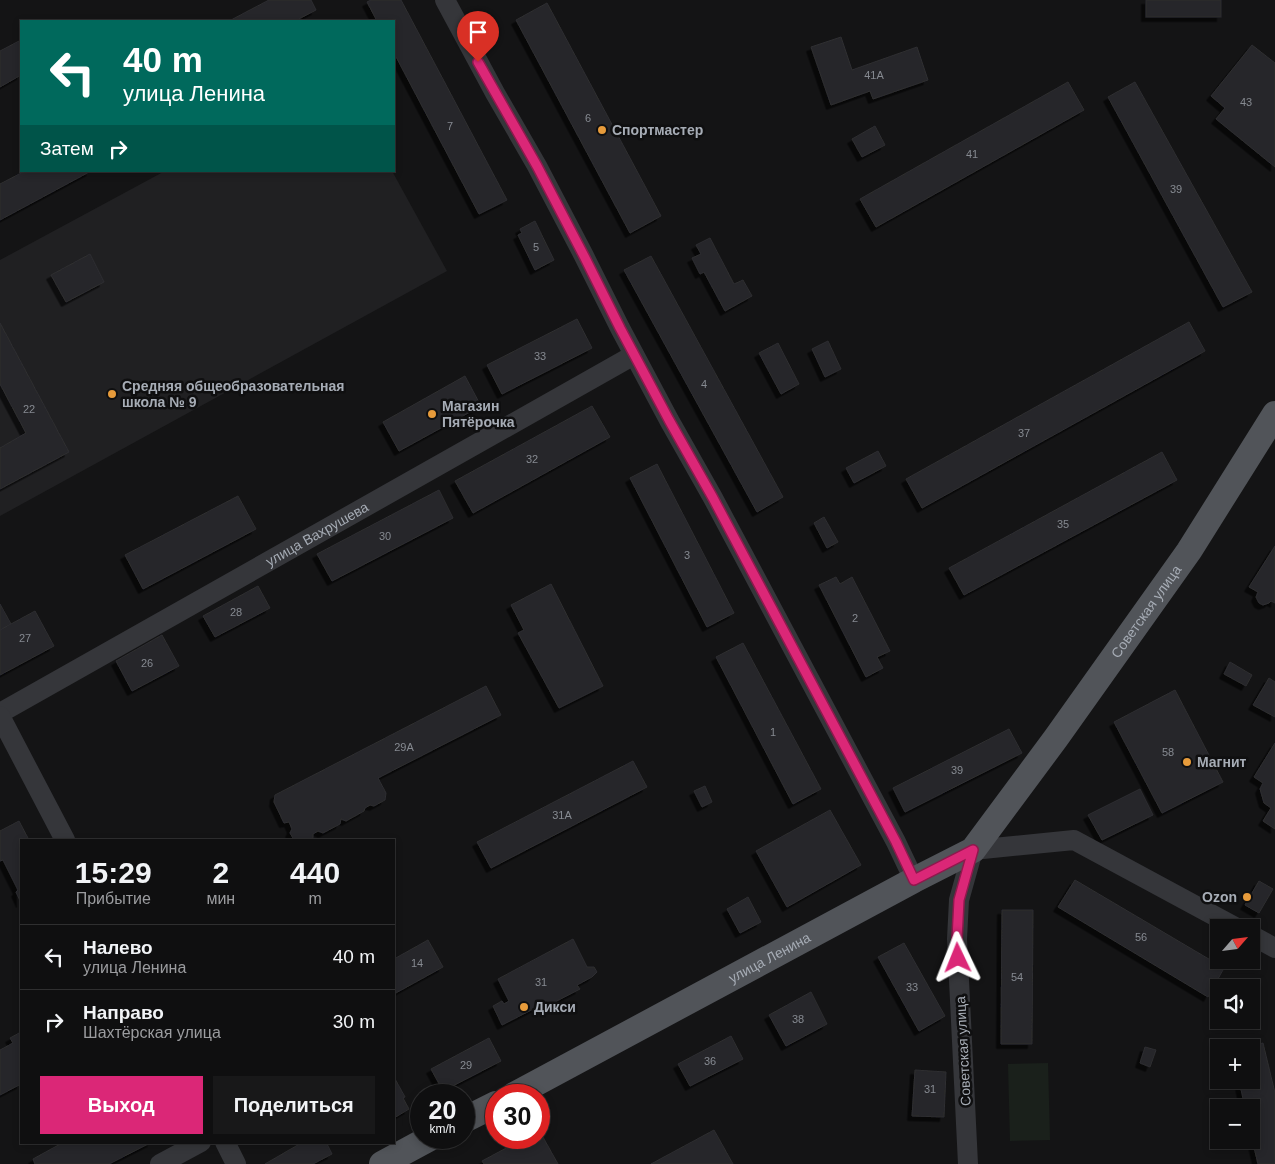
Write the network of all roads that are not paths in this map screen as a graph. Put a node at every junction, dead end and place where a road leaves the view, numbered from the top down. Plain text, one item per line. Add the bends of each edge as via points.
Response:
1 (446, 0) edge
2 (634, 355) junction
3 (1275, 414) edge
4 (0, 715) edge
5 (1009, 803) joint
6 (64, 839) edge
7 (973, 850) junction
8 (914, 880) junction
9 (1220, 919) edge
10 (1260, 940) edge
11 (1275, 948) edge
12 (534, 1084) edge
13 (197, 1144) edge
14 (225, 1144) edge
15 (410, 1149) edge
16 (160, 1164) edge
17 (236, 1164) edge
18 (382, 1164) edge
19 (968, 1164) edge

1 - 2 street
2 - 4 street, улица Вахрушева
2 - 8 street
3 - 5 main road, Советская улица via 1189,551
4 - 6 street
5 - 7 main road, улица Ленина
7 - 8 main road, улица Ленина
7 - 9 street via 1074,840
7 - 19 street, Советская улица via 959,900 957,939
8 - 12 main road, улица Ленина
10 - 11 street
13 - 16 street
14 - 17 street
15 - 18 main road

